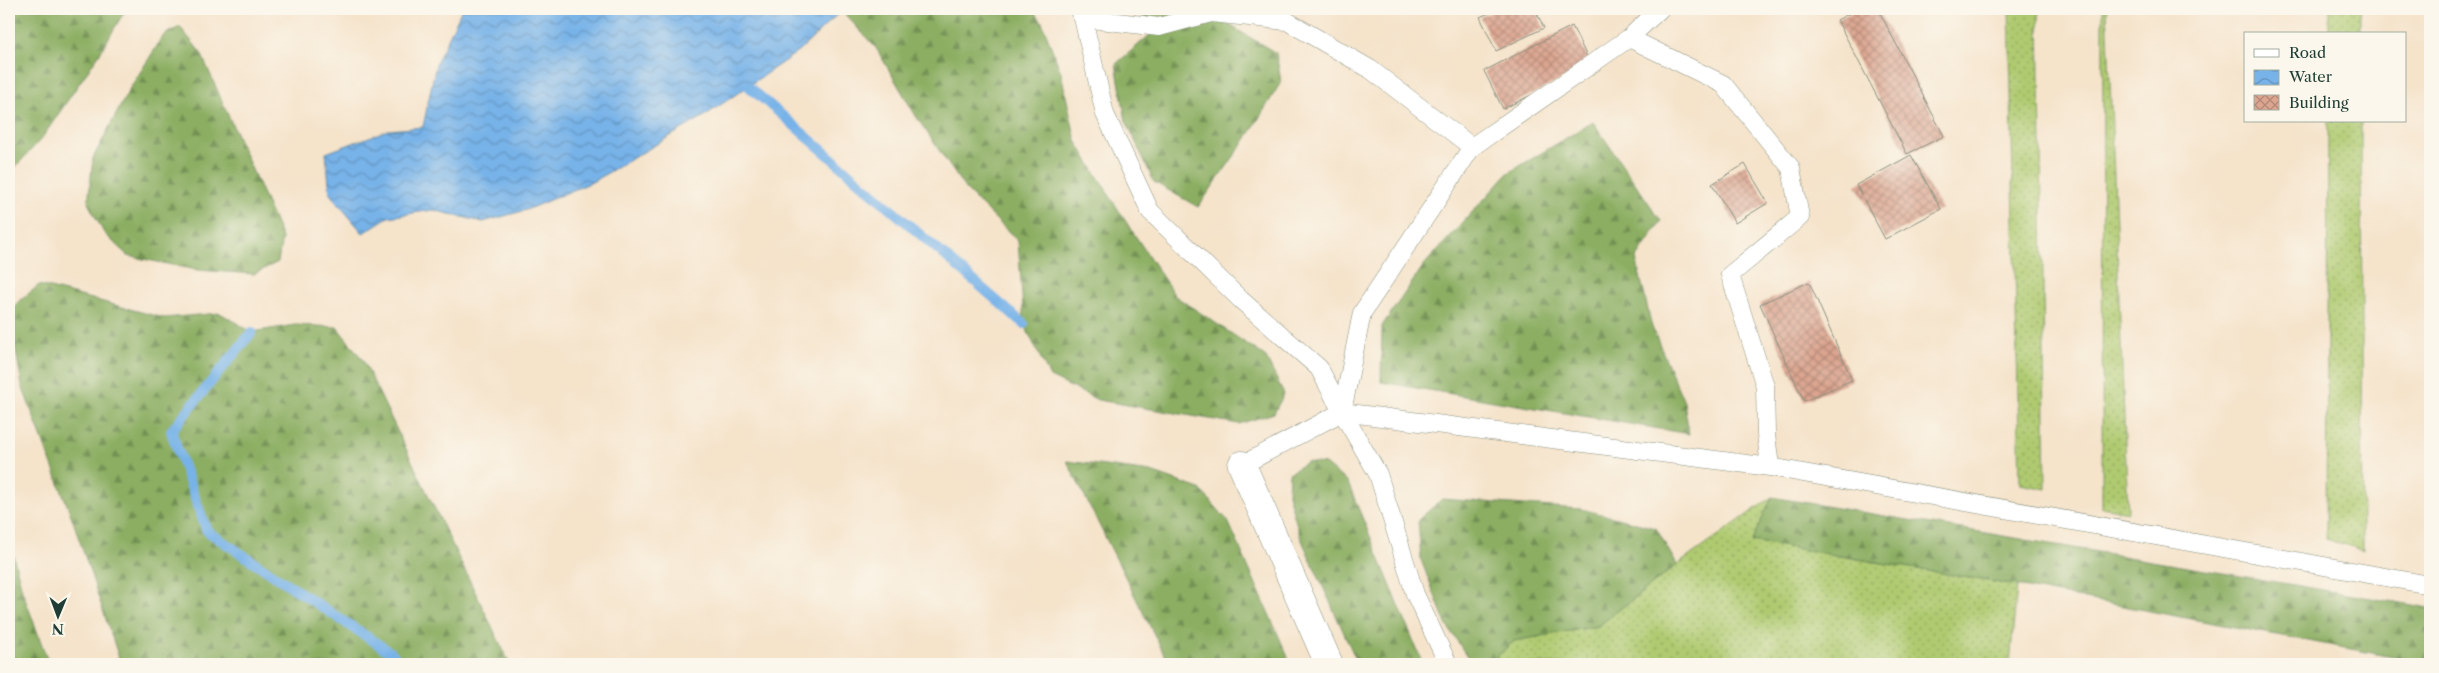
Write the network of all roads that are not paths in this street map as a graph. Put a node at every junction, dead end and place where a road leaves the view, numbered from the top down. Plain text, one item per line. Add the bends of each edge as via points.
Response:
1 (1660, 9) edge
2 (1081, 13) edge
3 (1629, 38) junction
4 (1472, 147) junction
5 (1342, 412) junction
6 (1242, 465) joint
7 (1770, 467) junction
8 (2430, 585) edge
9 (1329, 664) edge
10 (1448, 664) edge

1 - 3 lane
2 - 4 lane via 1159,27 1211,13 1287,21 1370,69
2 - 5 lane via 1105,114 1150,211 1241,300 1319,368
3 - 4 lane
3 - 7 lane via 1723,84 1791,168 1800,217 1730,276 1765,386
4 - 5 lane via 1362,313
5 - 6 lane
5 - 7 lane
5 - 10 lane via 1378,474 1414,594
6 - 9 street
7 - 8 lane

